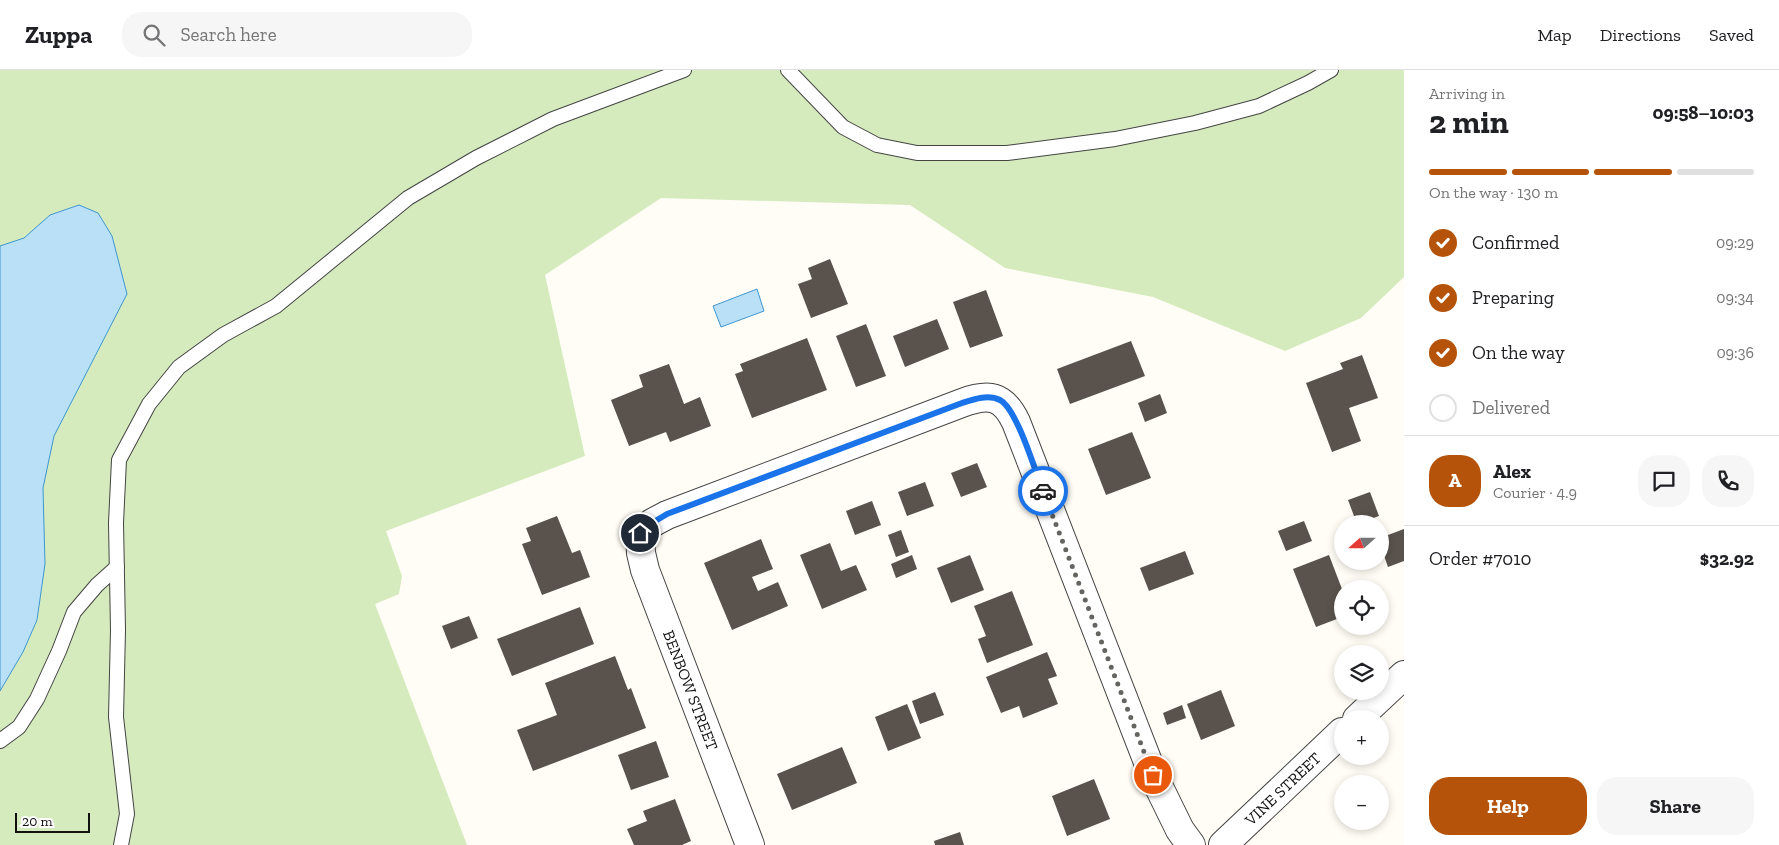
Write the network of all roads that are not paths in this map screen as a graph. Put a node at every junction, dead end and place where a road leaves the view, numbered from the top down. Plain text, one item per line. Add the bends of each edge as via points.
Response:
1 (684, 70) edge
2 (788, 70) edge
3 (1331, 70) edge
4 (117, 567) junction
5 (1404, 675) edge
6 (1367, 710) edge
7 (1334, 740) edge
8 (0, 742) edge
9 (121, 845) edge
10 (750, 845) edge
11 (1191, 845) edge
12 (1223, 845) edge

1 - 4 lane via 553,119 476,158 408,198 276,306 224,335 179,367 149,404 119,460
2 - 3 lane via 843,127 877,145 917,153 1007,153 1115,140 1195,123 1258,106
4 - 8 lane via 74,612 37,699 19,727
4 - 9 lane via 116,717 127,814
5 - 6 street
7 - 12 street, VINE STREET
10 - 11 street, BENBOW STREET via 645,570 640,533 667,514 980,397 990,397 1007,406 1020,431 1153,775 1180,830

